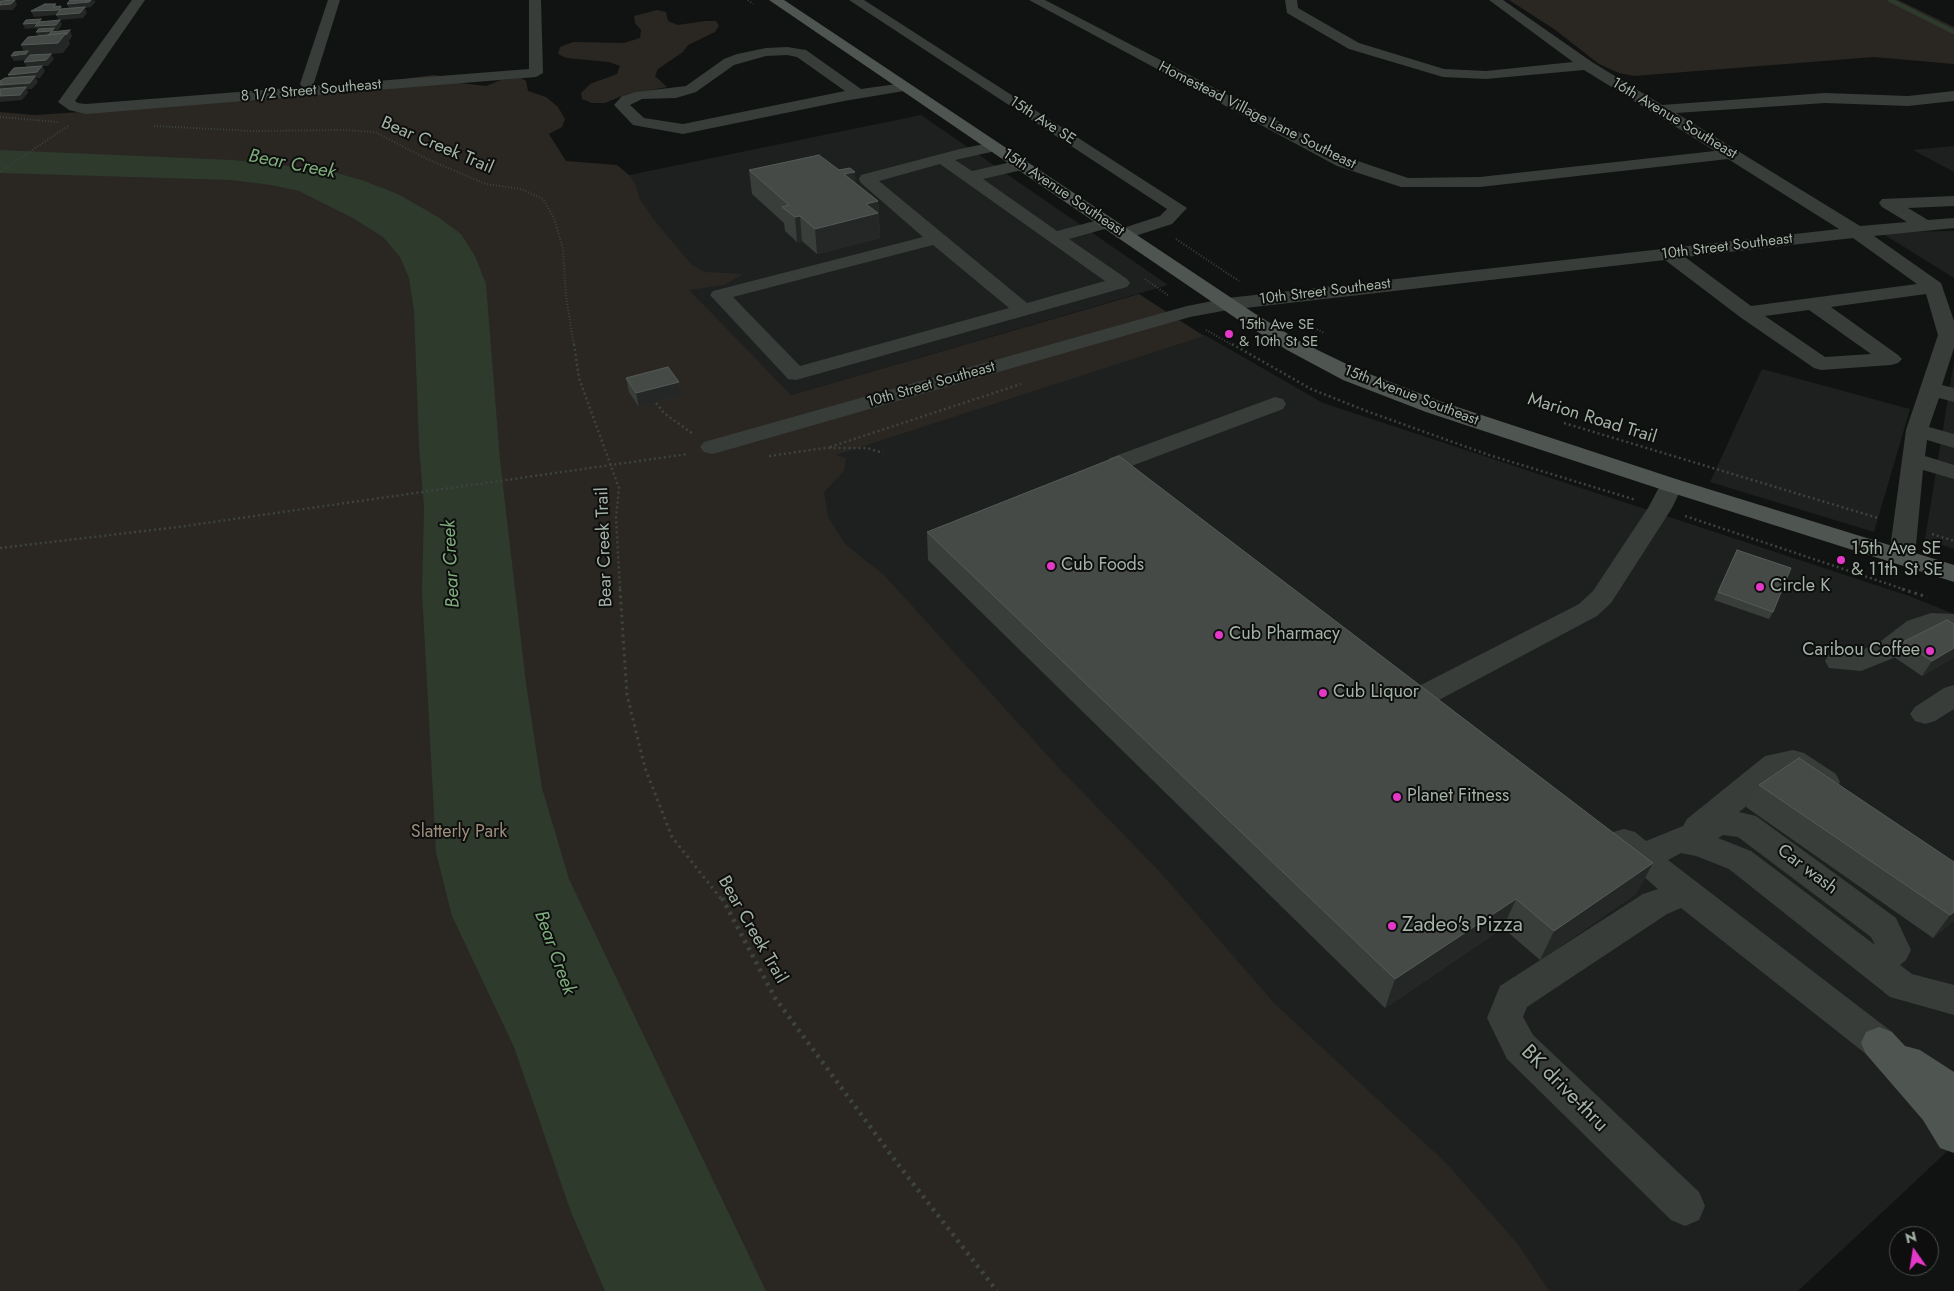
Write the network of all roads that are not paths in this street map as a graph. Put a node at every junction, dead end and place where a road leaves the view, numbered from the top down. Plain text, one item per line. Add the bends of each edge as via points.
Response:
1 (139, 0) edge
2 (334, 0) edge
3 (535, 0) edge
4 (545, 0) edge
5 (775, 0) edge
6 (855, 0) edge
7 (1035, 0) edge
8 (1291, 0) edge
9 (1495, 0) edge
10 (1587, 65) junction
11 (307, 84) dead end
12 (904, 87) junction
13 (858, 94) junction
14 (1954, 96) edge
15 (1658, 110) junction
16 (994, 147) junction
17 (1731, 154) junction
18 (942, 159) junction
19 (1020, 164) junction
20 (969, 178) junction
21 (1954, 201) edge
22 (1106, 222) junction
23 (1954, 223) edge
24 (1924, 225) junction
25 (1856, 232) junction
26 (1123, 234) junction
27 (1055, 237) junction
28 (936, 239) junction
29 (1669, 254) junction
30 (1934, 287) junction
31 (1228, 304) junction
32 (1815, 305) junction
33 (1024, 310) junction
34 (1747, 313) junction
35 (1951, 336) edge
36 (1947, 361) edge
37 (1931, 389) junction
38 (1954, 395) edge
39 (1275, 404) dead end
40 (1917, 430) junction
41 (1954, 441) edge
42 (712, 447) road end
43 (1914, 460) junction
44 (1954, 472) edge
45 (1142, 481) edge
46 (1665, 496) junction
47 (1902, 556) junction
48 (1954, 574) edge
49 (1954, 623) edge
50 (1838, 661) dead end
51 (1404, 677) edge
52 (1954, 695) edge
53 (1925, 714) dead end
54 (1847, 796) edge
55 (1603, 826) edge
56 (1681, 841) junction
57 (1645, 858) junction
58 (1685, 893) junction
59 (1954, 1000) edge
60 (1879, 1043) junction
61 (1954, 1092) edge
62 (1954, 1135) edge
63 (1685, 1206) dead end

1 - 3 street, 8 1/2 Street Southeast via 66,102 86,109 536,73
2 - 11 street
3 - 4 street
5 - 12 main road, 15th Avenue Southeast
6 - 26 street, 15th Ave SE via 1178,208 1166,220
7 - 17 street, Homestead Village Lane Southeast via 1344,162 1407,183 1480,182
8 - 10 street via 1292,10 1354,46 1443,73 1486,75
9 - 10 street, 16th Avenue Southeast
10 - 15 street, 16th Avenue Southeast
12 - 13 street
12 - 16 main road, 15th Avenue Southeast
13 - 13 street via 801,53 787,51 742,57 729,62 691,89 641,95 627,99 622,105 639,122 683,129
14 - 15 street via 1908,101 1825,98
15 - 17 street, 16th Avenue Southeast
16 - 18 street
16 - 19 main road, 15th Avenue Southeast
17 - 25 street, 16th Avenue Southeast
18 - 20 street
18 - 28 street via 867,179
19 - 20 street
19 - 22 main road, 15th Avenue Southeast
20 - 27 street
21 - 24 street via 1880,204
22 - 26 main road, 15th Avenue Southeast
22 - 27 street
23 - 24 street, 10th Street Southeast
24 - 25 street, 10th Street Southeast
25 - 29 street, 10th Street Southeast
25 - 30 street, 16th Avenue Southeast
26 - 31 main road, 15th Avenue Southeast
27 - 33 street via 1120,283
28 - 33 street
28 - 33 street via 720,295 796,374
29 - 31 street, 10th Street Southeast
29 - 34 street
30 - 32 street
30 - 35 street
31 - 42 street, 10th Street Southeast via 1178,315
31 - 46 main road, 15th Avenue Southeast via 1294,346 1351,375
32 - 34 street
32 - 34 street via 1891,359 1821,364
35 - 36 street
36 - 37 street
37 - 38 street
37 - 40 street
39 - 45 street via 1118,463
40 - 41 street
40 - 43 street
43 - 44 street
43 - 47 street
46 - 47 main road, 15th Avenue Southeast
46 - 51 street via 1602,597 1588,610 1439,703
47 - 48 main road, 15th Avenue Southeast
49 - 50 street via 1931,622 1917,627 1890,648 1861,662
52 - 53 street
54 - 56 street via 1793,760 1776,764 1759,789
55 - 57 street
56 - 57 street via 1662,847
56 - 59 street, Car wash via 1700,844 1740,860 1902,986
57 - 58 street
58 - 60 street
58 - 63 street, BK drive-thru via 1655,904 1513,997 1505,1018 1520,1047
60 - 61 main road
60 - 62 main road via 1936,1108

